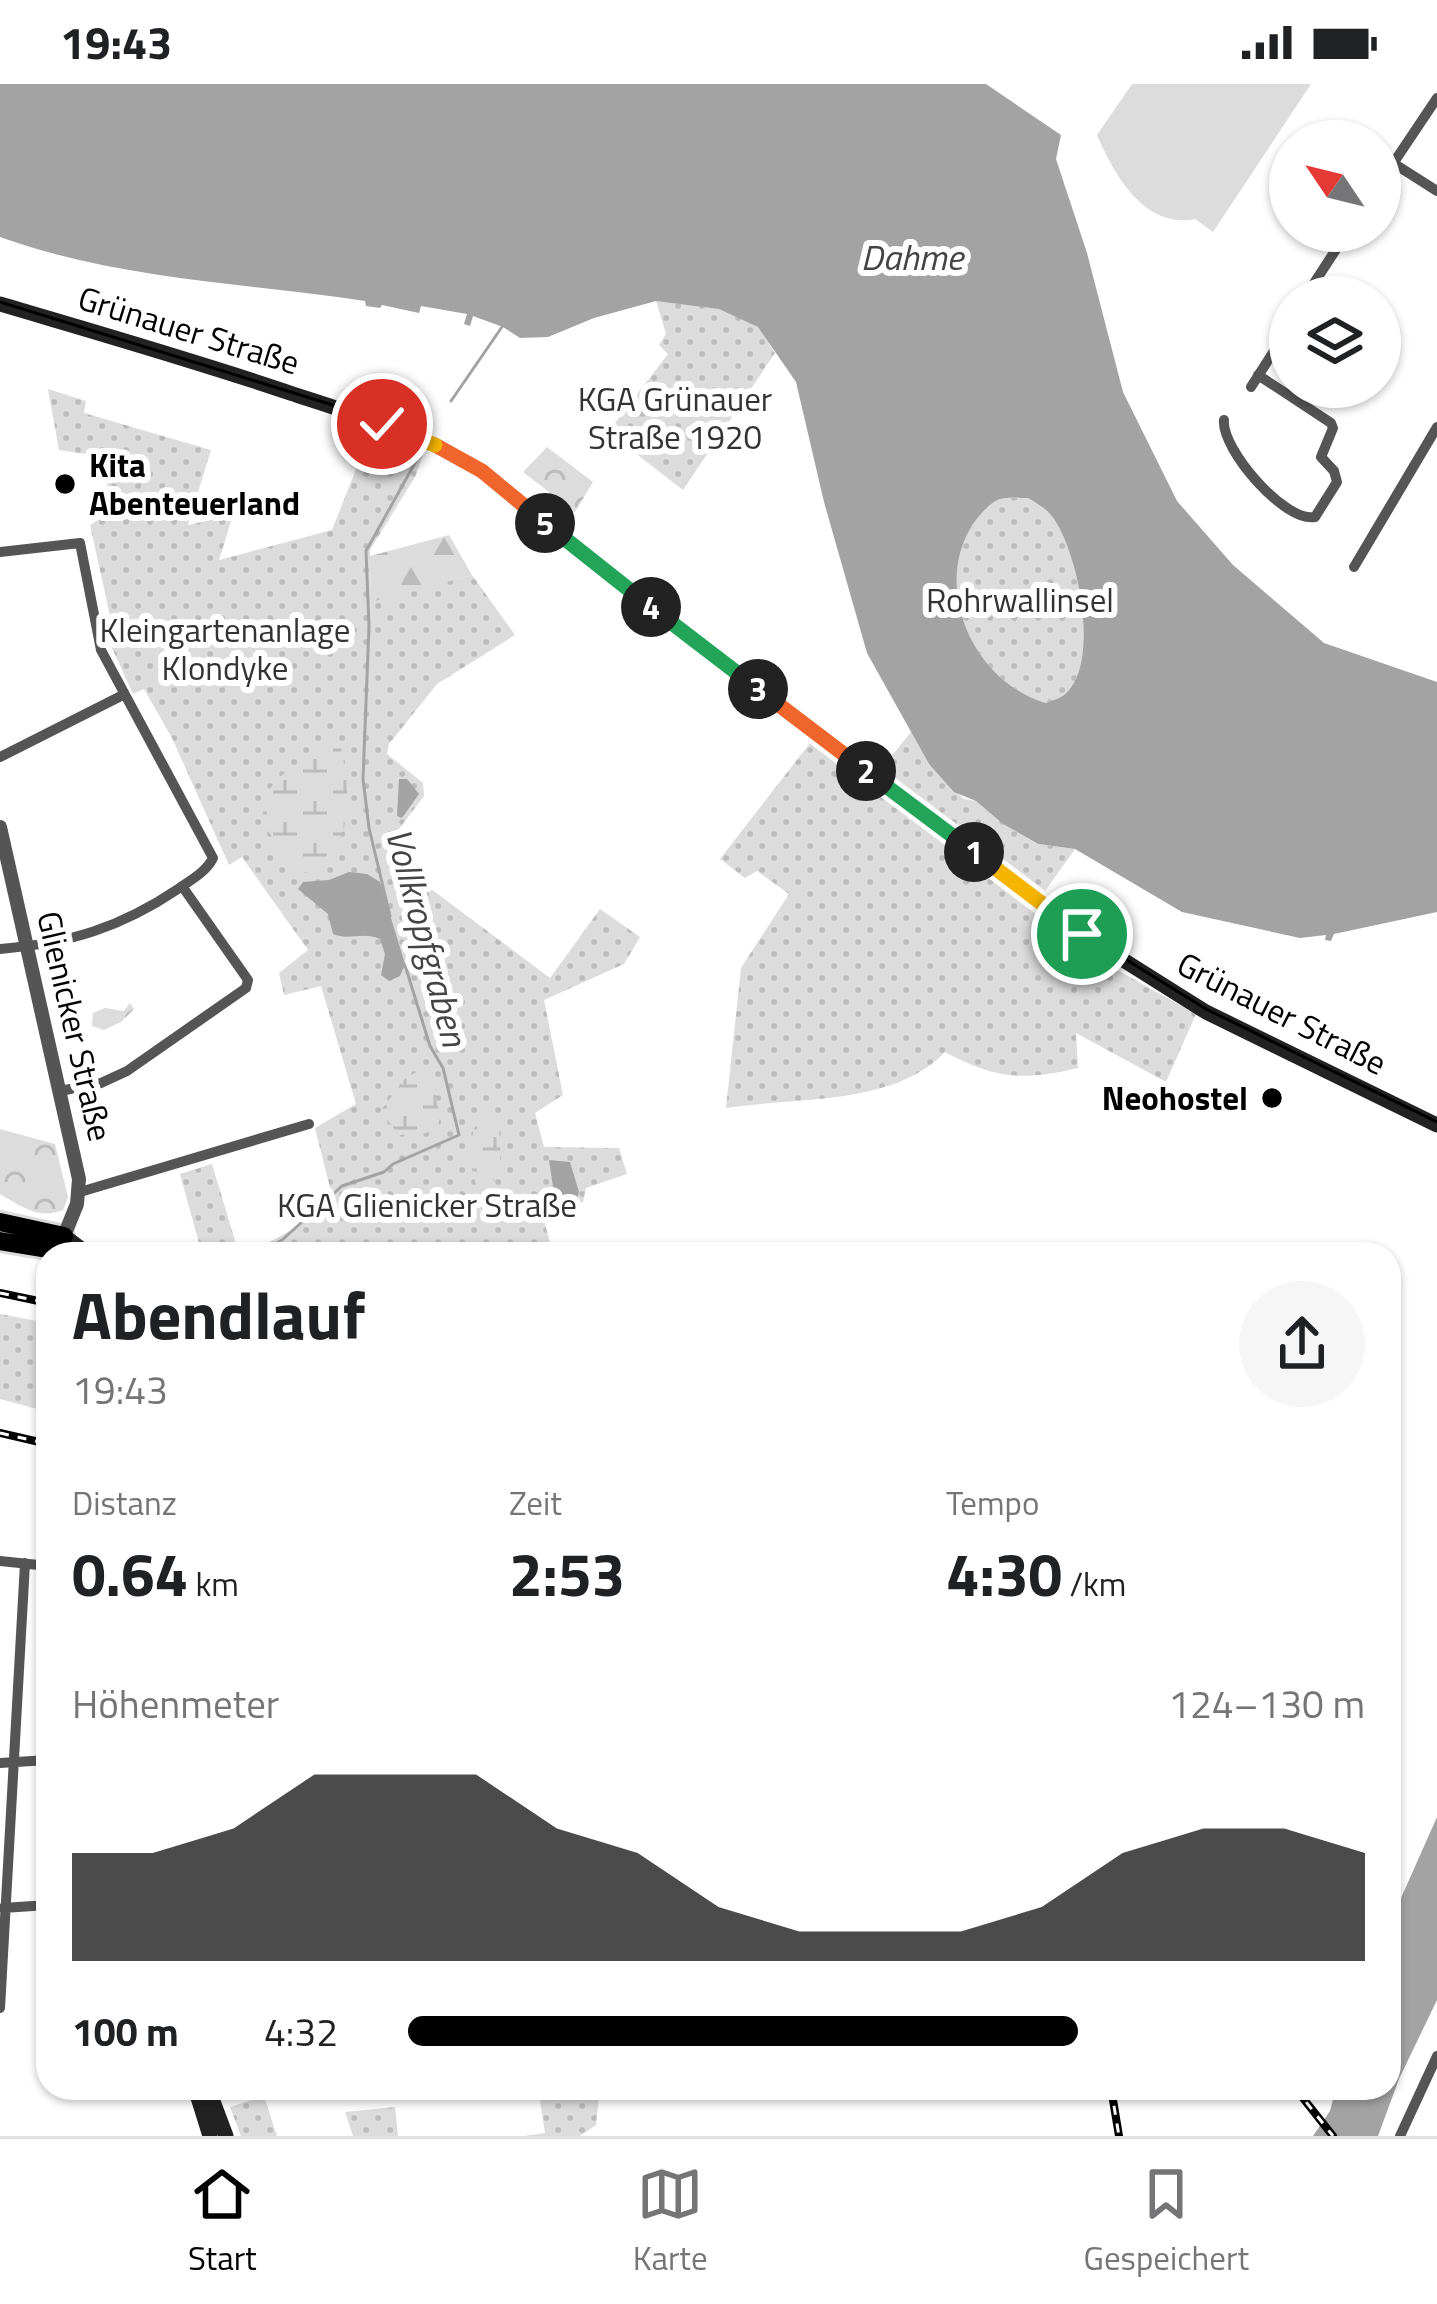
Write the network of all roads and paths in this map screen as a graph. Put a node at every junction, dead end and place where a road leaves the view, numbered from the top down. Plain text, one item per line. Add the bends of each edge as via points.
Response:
1 (1437, 98) edge
2 (1401, 151) edge
3 (1401, 168) edge
4 (1437, 191) edge
5 (0, 304) edge
6 (1269, 358) edge
7 (1258, 375) junction
8 (1251, 387) dead end
9 (1224, 420) dead end
10 (1437, 427) edge
11 (0, 552) edge
12 (1354, 566) dead end
13 (123, 695) junction
14 (0, 757) edge
15 (0, 827) edge
16 (182, 886) junction
17 (26, 946) junction
18 (0, 949) edge
19 (60, 1091) junction
20 (309, 1124) dead end
21 (1437, 1125) edge
22 (80, 1192) junction
23 (0, 1222) edge
24 (0, 1241) edge
25 (50, 1242) edge
26 (64, 1242) edge
27 (36, 1244) edge
28 (0, 1561) edge
29 (25, 1563) junction
30 (36, 1564) edge
31 (7, 1763) edge
32 (36, 1906) edge
33 (3, 1908) edge
34 (0, 2008) edge
35 (1437, 2056) edge
36 (198, 2100) edge
37 (212, 2100) edge
38 (209, 2136) edge
39 (226, 2136) edge
40 (1400, 2136) edge

1 - 2 street
3 - 4 street
5 - 21 main road, Grünauer Straße via 236,374 454,454 1082,934 1206,1012
6 - 7 street
7 - 8 street
7 - 9 street via 1331,423 1321,457 1336,482 1315,517 1295,515 1257,480 1224,434
10 - 12 street
11 - 13 street via 80,543 98,640
13 - 14 street
13 - 16 street via 213,858
15 - 17 street, Glienicker Straße
16 - 17 street via 124,923
16 - 19 street via 246,988 127,1071
17 - 18 street
17 - 19 street, Glienicker Straße
19 - 22 street, Glienicker Straße
20 - 22 street
22 - 26 street, Glienicker Straße
23 - 25 highway
24 - 27 highway
28 - 29 street
29 - 30 street
29 - 31 street
31 - 33 street
32 - 33 street
33 - 34 street
35 - 40 street
36 - 38 main road
37 - 39 main road

